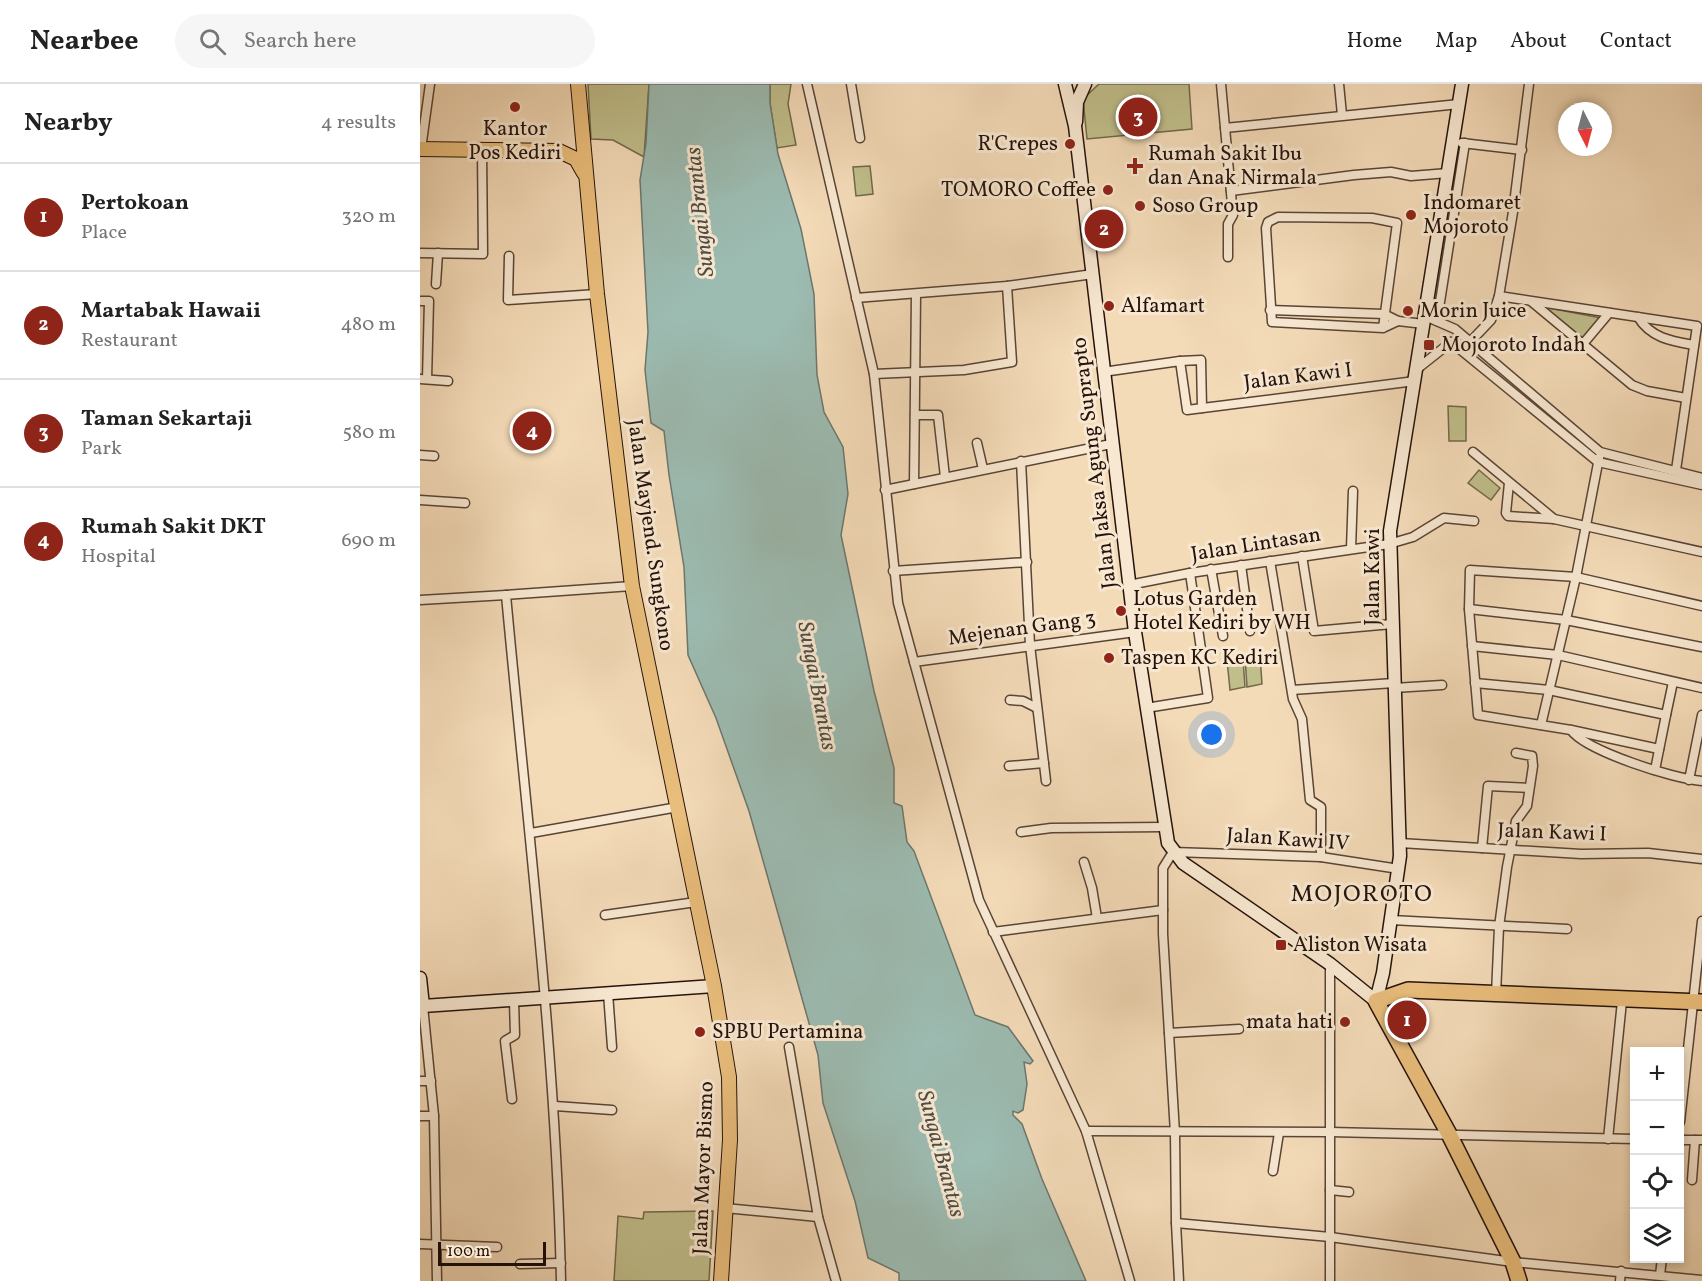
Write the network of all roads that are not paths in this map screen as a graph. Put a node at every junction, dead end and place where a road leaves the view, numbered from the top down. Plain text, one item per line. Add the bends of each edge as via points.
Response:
1 (430, 84) edge
2 (578, 84) edge
3 (807, 84) edge
4 (851, 84) edge
5 (1065, 84) edge
6 (1084, 84) edge
7 (1221, 84) edge
8 (1339, 84) edge
9 (1462, 84) edge
10 (1529, 84) edge
11 (1460, 104) junction
12 (1342, 115) junction
13 (1075, 126) junction
14 (1225, 128) junction
15 (583, 129) junction
16 (860, 138) dead end
17 (1459, 143) junction
18 (421, 149) edge
19 (482, 150) junction
20 (1522, 150) junction
21 (559, 152) junction
22 (1448, 174) junction
23 (586, 178) junction
24 (1231, 191) junction
25 (420, 253) edge
26 (438, 253) junction
27 (509, 256) dead end
28 (1228, 257) dead end
29 (1093, 274) junction
30 (436, 284) dead end
31 (1007, 286) junction
32 (597, 294) junction
33 (916, 294) junction
34 (1499, 296) junction
35 (860, 297) junction
36 (420, 301) edge
37 (1532, 302) junction
38 (1270, 310) junction
39 (1609, 313) junction
40 (1384, 314) junction
41 (1638, 317) junction
42 (1429, 320) junction
43 (1398, 321) junction
44 (1383, 328) junction
45 (1470, 342) junction
46 (1583, 344) junction
47 (1694, 345) junction
48 (1490, 359) junction
49 (1180, 361) junction
50 (1484, 368) junction
51 (1102, 372) junction
52 (916, 373) junction
53 (874, 374) junction
54 (1416, 375) junction
55 (423, 379) edge
56 (448, 381) dead end
57 (1686, 398) junction
58 (1202, 408) junction
59 (915, 415) junction
60 (977, 443) dead end
61 (1111, 444) junction
62 (1473, 452) dead end
63 (1600, 452) junction
64 (420, 455) edge
65 (434, 456) dead end
66 (1021, 461) junction
67 (1598, 462) junction
68 (983, 469) junction
69 (1676, 470) junction
70 (945, 477) junction
71 (1702, 478) edge
72 (1509, 483) junction
73 (914, 484) junction
74 (1702, 485) edge
75 (885, 490) junction
76 (1353, 491) dead end
77 (420, 500) edge
78 (465, 503) dead end
79 (1554, 519) junction
80 (1474, 521) dead end
81 (1587, 526) junction
82 (1389, 544) junction
83 (1351, 549) junction
84 (1702, 552) edge
85 (1302, 556) junction
86 (1027, 561) junction
87 (1270, 561) junction
88 (1241, 565) junction
89 (1211, 570) junction
90 (893, 571) junction
91 (1190, 573) junction
92 (1576, 578) junction
93 (1129, 585) junction
94 (632, 586) junction
95 (506, 595) junction
96 (420, 600) edge
97 (1702, 606) edge
98 (1469, 609) junction
99 (1566, 620) junction
100 (1392, 624) junction
101 (1250, 631) dead end
102 (1135, 632) junction
103 (1223, 636) dead end
104 (1030, 645) junction
105 (1472, 646) junction
106 (1702, 647) edge
107 (1558, 655) junction
108 (914, 662) junction
109 (1673, 682) junction
110 (1475, 683) junction
111 (1442, 685) dead end
112 (1394, 686) junction
113 (1702, 688) edge
114 (1292, 690) junction
115 (1549, 690) junction
116 (1010, 700) dead end
117 (1037, 708) junction
118 (1146, 708) junction
119 (1666, 715) junction
120 (1702, 715) edge
121 (1541, 725) junction
122 (1571, 730) junction
123 (1659, 750) junction
124 (1516, 753) dead end
125 (1044, 763) junction
126 (1009, 766) dead end
127 (1655, 770) junction
128 (1689, 780) junction
129 (1046, 781) dead end
130 (1702, 781) edge
131 (1529, 788) junction
132 (678, 807) junction
133 (1164, 826) junction
134 (1021, 832) dead end
135 (531, 833) junction
136 (1400, 843) junction
137 (1482, 848) junction
138 (1511, 851) junction
139 (1173, 852) junction
140 (1321, 857) junction
141 (1702, 859) edge
142 (1084, 862) dead end
143 (1399, 869) junction
144 (696, 902) junction
145 (1162, 910) junction
146 (605, 915) dead end
147 (1097, 918) junction
148 (1391, 920) junction
149 (1702, 921) edge
150 (1499, 927) junction
151 (1567, 929) dead end
152 (993, 932) junction
153 (1330, 964) junction
154 (420, 978) edge
155 (714, 986) junction
156 (608, 993) junction
157 (1496, 994) junction
158 (547, 997) junction
159 (514, 1000) junction
160 (1376, 1001) junction
161 (1622, 1001) junction
162 (1699, 1002) edge
163 (422, 1006) edge
164 (1239, 1029) dead end
165 (1169, 1033) junction
166 (612, 1047) dead end
167 (789, 1047) dead end
168 (424, 1049) edge
169 (420, 1081) edge
170 (431, 1081) junction
171 (512, 1099) dead end
172 (1683, 1101) edge
173 (555, 1106) junction
174 (612, 1110) dead end
175 (420, 1116) edge
176 (434, 1116) junction
177 (1086, 1131) junction
178 (1175, 1132) junction
179 (1330, 1132) junction
180 (1279, 1133) junction
181 (1449, 1134) junction
182 (1608, 1139) junction
183 (1630, 1139) edge
184 (1698, 1140) edge
185 (1273, 1171) dead end
186 (1692, 1180) dead end
187 (1330, 1190) junction
188 (1349, 1192) dead end
189 (725, 1208) junction
190 (818, 1217) junction
191 (1176, 1223) junction
192 (1330, 1237) junction
193 (420, 1244) edge
194 (435, 1244) junction
195 (497, 1247) dead end
196 (1513, 1262) junction
197 (561, 1263) junction
198 (1661, 1263) edge
199 (520, 1264) dead end
200 (1622, 1271) junction
201 (1660, 1275) junction
202 (1688, 1280) edge
203 (1702, 1280) edge
204 (437, 1281) edge
205 (561, 1281) edge
206 (721, 1281) edge
207 (836, 1281) edge
208 (1130, 1281) edge
209 (1179, 1281) edge
210 (1330, 1281) edge
211 (1519, 1281) edge
212 (1620, 1281) edge

1 - 18 street
2 - 15 main road, Jalan Mayjend. Sungkono
3 - 35 street
4 - 16 street
5 - 13 main road
6 - 13 main road via 1077,102
7 - 14 street
8 - 12 street
9 - 11 main road, Jalan Kawi
10 - 20 street
11 - 12 street
11 - 17 main road, Jalan Kawi
12 - 14 street
13 - 29 main road, Jalan Jaksa Agung Suprapto
14 - 24 street
15 - 21 main road via 575,143
15 - 23 main road, Jalan Mayjend. Sungkono
17 - 20 street
17 - 22 main road, Jalan Kawi
17 - 42 street
18 - 19 main road
19 - 21 main road
19 - 26 street via 483,252
20 - 34 street
21 - 23 main road via 576,159
22 - 24 street via 1411,176 1391,172
22 - 42 main road, Jalan Kawi
23 - 32 main road, Jalan Mayjend. Sungkono
24 - 28 street via 1233,215 1228,224
25 - 26 street
26 - 30 street
27 - 32 street via 508,300
29 - 31 street
29 - 51 main road, Jalan Jaksa Agung Suprapto
31 - 33 street
31 - 52 street via 1012,363
32 - 94 main road, Jalan Mayjend. Sungkono
33 - 35 street
33 - 52 street
34 - 37 street
34 - 45 street via 1491,320
35 - 53 street
36 - 55 street via 429,301
37 - 39 street
37 - 46 street
38 - 40 street
38 - 40 street via 1268,222 1278,217 1346,217 1397,223
38 - 44 street via 1272,322 1278,324
39 - 41 street
39 - 46 street
40 - 43 street
40 - 44 street
41 - 47 street via 1651,332 1665,339
41 - 47 street via 1694,325
42 - 43 street
42 - 45 street via 1455,329
42 - 54 main road, Jalan Kawi
43 - 44 street
45 - 48 street
46 - 57 street via 1632,385
47 - 57 street
48 - 50 street
48 - 63 street
49 - 51 street
49 - 58 street, Jalan Kawi I via 1186,410
49 - 58 street via 1201,360
50 - 54 street via 1449,342
50 - 67 street
51 - 61 main road, Jalan Jaksa Agung Suprapto
52 - 53 street
52 - 59 street
53 - 75 street
54 - 58 street, Jalan Kawi I
54 - 82 main road, Jalan Kawi
55 - 56 street
57 - 69 street
59 - 70 street via 938,415
59 - 73 street
60 - 68 street
61 - 66 street
61 - 93 main road, Jalan Jaksa Agung Suprapto
62 - 72 street
63 - 67 street
63 - 69 street
64 - 65 street
66 - 68 street
66 - 86 street
67 - 74 street
67 - 81 street
68 - 70 street
69 - 71 street
70 - 73 street
72 - 79 street
72 - 79 street via 1508,516
73 - 75 street
75 - 90 street
76 - 83 street
77 - 78 street
79 - 81 street
80 - 82 street, Jalan Lintasan via 1444,518 1413,537
81 - 84 street
81 - 92 street
82 - 83 street, Jalan Lintasan
82 - 100 main road, Jalan Kawi
83 - 85 street, Jalan Lintasan
85 - 87 street, Jalan Lintasan
85 - 100 street via 1314,631
86 - 90 street
86 - 104 street
87 - 88 street, Jalan Lintasan
87 - 114 street
88 - 89 street, Jalan Lintasan
88 - 101 street
89 - 91 street, Jalan Lintasan
89 - 103 street
90 - 108 street
91 - 93 street, Jalan Lintasan
91 - 118 street via 1208,698
92 - 97 street
92 - 98 street via 1471,569
92 - 99 street
93 - 102 main road, Jalan Jaksa Agung Suprapto
94 - 95 street
94 - 132 main road, Jalan Mayjend. Sungkono
95 - 96 street
95 - 135 street
98 - 99 street
98 - 105 street
99 - 106 street
99 - 107 street
100 - 112 main road, Jalan Kawi
102 - 104 street, Mejenan Gang 3
102 - 118 main road, Jalan Jaksa Agung Suprapto
104 - 108 street, Mejenan Gang 3
104 - 117 street
105 - 107 street
105 - 110 street
107 - 109 street
107 - 115 street
108 - 152 street via 979,900
109 - 113 street
109 - 119 street
110 - 115 street
110 - 121 street via 1478,715
111 - 112 street
112 - 114 street
112 - 136 main road, Jalan Kawi
114 - 140 street via 1302,719 1310,800 1321,807
115 - 119 street
115 - 121 street
116 - 117 street
117 - 125 street
118 - 133 main road, Jalan Jaksa Agung Suprapto
119 - 123 street
120 - 128 street
121 - 122 street
122 - 123 street
122 - 127 street via 1581,740
123 - 127 street
124 - 131 street via 1533,758
125 - 126 street
125 - 129 street
127 - 128 street
128 - 130 street
131 - 137 street via 1488,786
131 - 138 street via 1524,813 1516,821
132 - 135 street
132 - 144 main road, Jalan Mayjend. Sungkono
133 - 134 street
133 - 139 main road, Jalan Jaksa Agung Suprapto
135 - 158 street
136 - 137 street, Jalan Kawi I
136 - 143 main road, Jalan Kawi
137 - 138 street, Jalan Kawi I
138 - 141 street, Jalan Kawi I via 1648,853
138 - 150 street
139 - 140 street, Jalan Kawi IV
139 - 145 street via 1164,868
139 - 153 main road via 1183,863
140 - 143 street, Jalan Kawi IV
142 - 147 street
143 - 148 main road, Jalan Kawi
144 - 146 street
144 - 155 main road, Jalan Mayjend. Sungkono
145 - 147 street
145 - 165 street
147 - 152 street
148 - 150 street
148 - 160 main road, Jalan Kawi
149 - 162 street
150 - 151 street
150 - 157 street
152 - 177 street
153 - 160 main road
153 - 179 street
154 - 163 main road
155 - 156 main road
155 - 189 main road, Jalan Mayor Bismo via 729,1077
156 - 158 main road
156 - 166 street
157 - 160 highway via 1408,990
157 - 161 highway
158 - 159 main road
158 - 173 street
159 - 163 main road
159 - 171 street via 515,1035 505,1041
160 - 181 highway
161 - 162 highway
161 - 182 street
162 - 172 street
163 - 168 street
164 - 165 street
165 - 178 street
167 - 190 street
168 - 170 street
169 - 170 street
170 - 176 street
173 - 174 street
173 - 197 street
175 - 176 street
176 - 194 street
177 - 178 street
177 - 208 street
178 - 180 street
178 - 191 street
179 - 180 street
179 - 181 street
179 - 187 street
180 - 185 street
181 - 182 street
181 - 196 highway
182 - 183 street
184 - 186 street
187 - 188 street
187 - 192 street
189 - 190 street
189 - 206 main road, Jalan Mayor Bismo
190 - 207 street
191 - 192 street
191 - 209 street
192 - 196 street
192 - 210 street
193 - 194 street
194 - 195 street
194 - 204 street
196 - 200 street
196 - 211 highway
197 - 199 street
197 - 205 street
198 - 201 street
200 - 201 street
200 - 212 street
201 - 202 street
202 - 203 street

